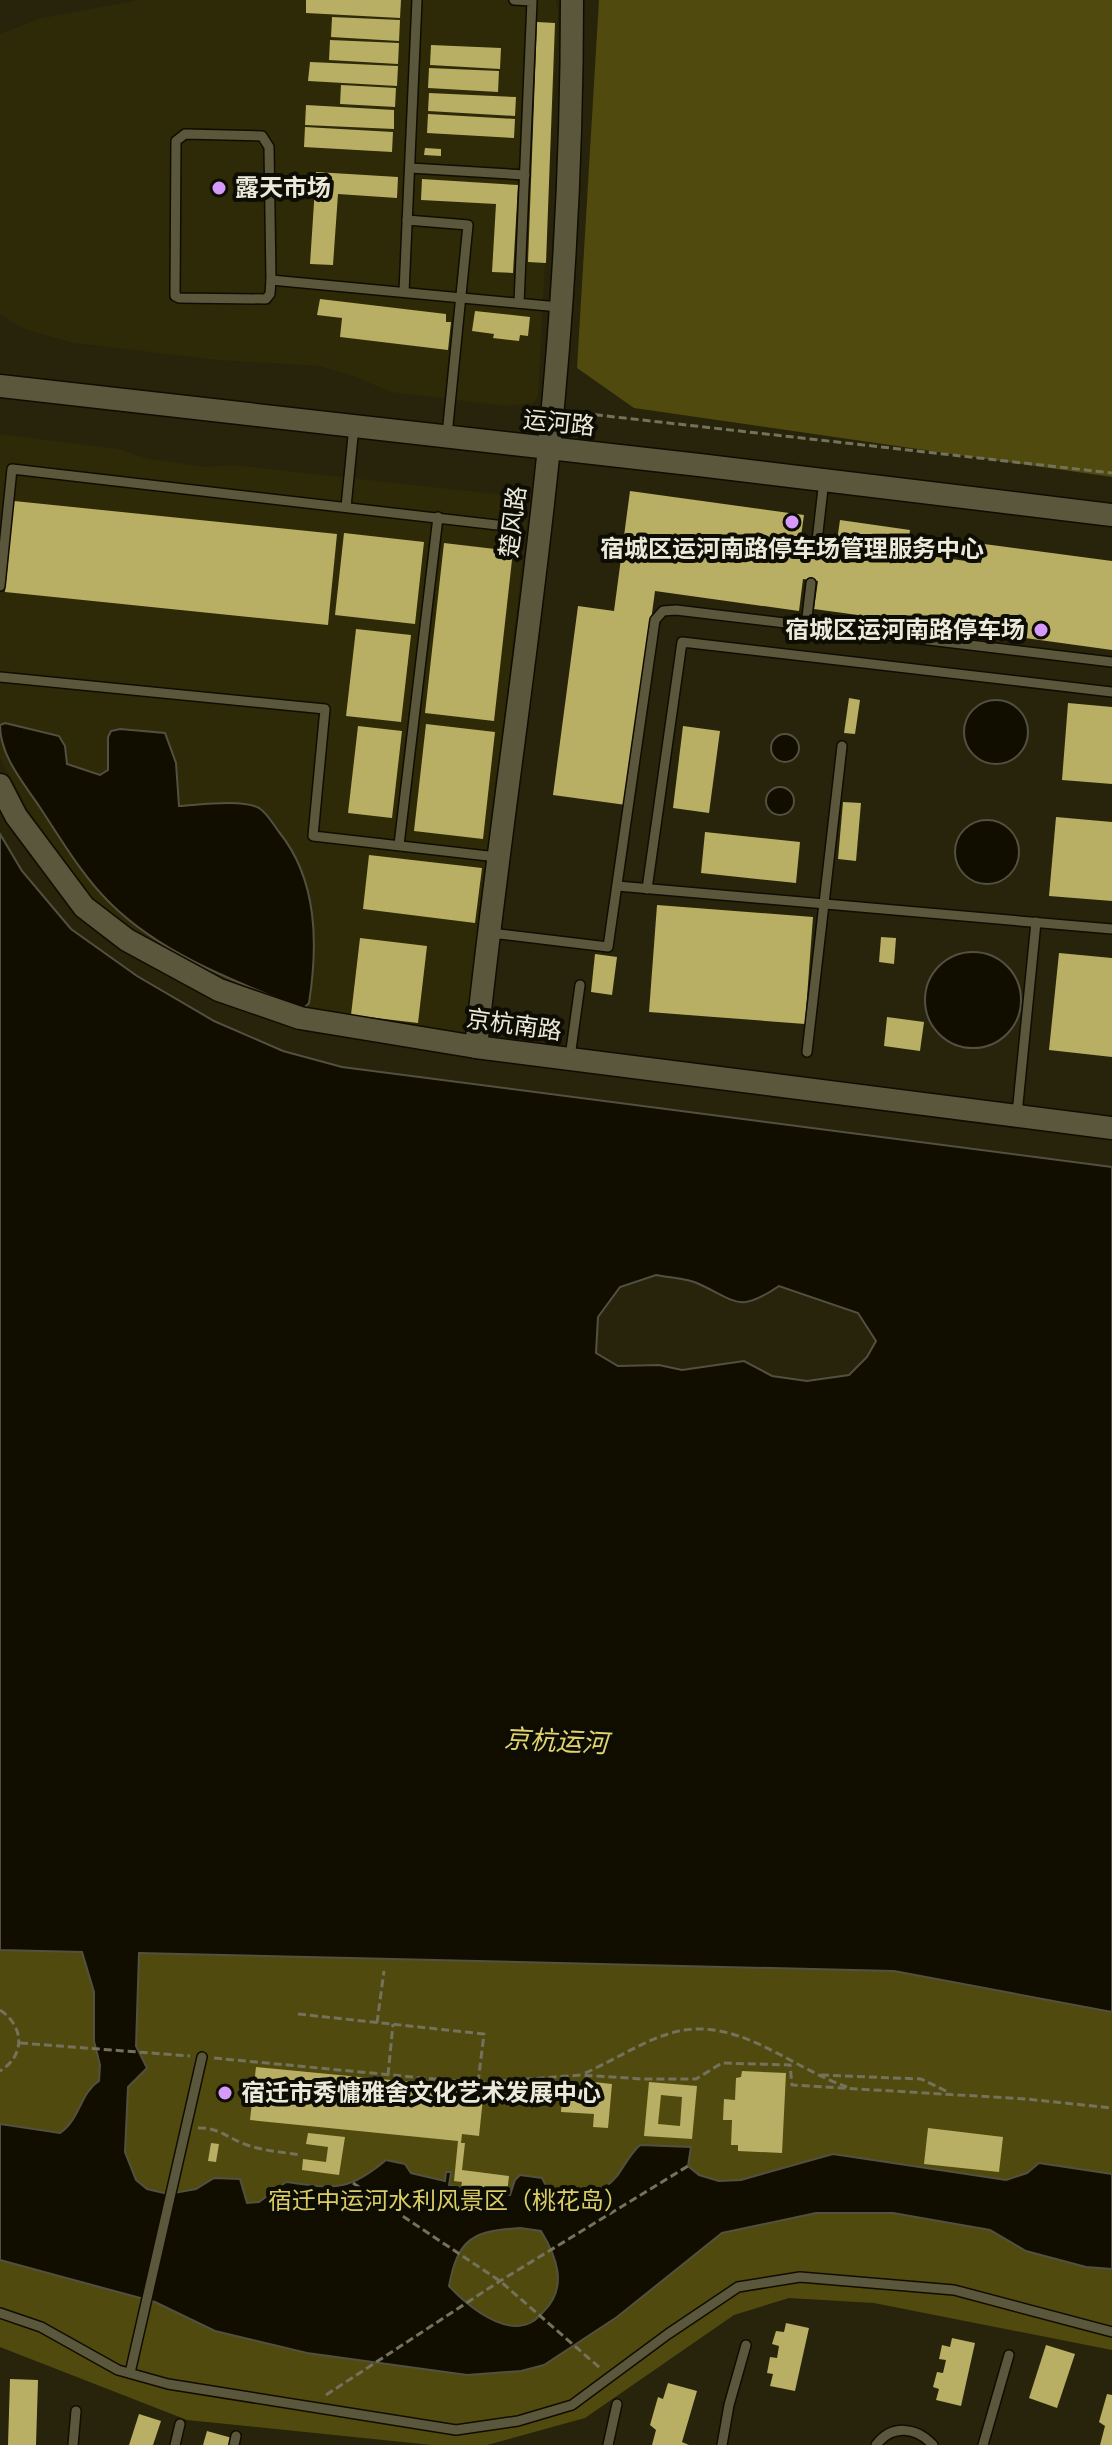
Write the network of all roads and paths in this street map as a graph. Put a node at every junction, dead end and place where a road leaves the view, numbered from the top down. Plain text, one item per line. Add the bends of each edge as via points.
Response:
1 (417, 0) edge
2 (514, 0) edge
3 (572, 0) edge
4 (410, 168) junction
5 (525, 175) junction
6 (407, 220) junction
7 (271, 280) junction
8 (404, 292) junction
9 (462, 298) junction
10 (519, 303) junction
11 (560, 307) junction
12 (0, 386) edge
13 (552, 410) junction
14 (354, 426) junction
15 (447, 436) junction
16 (549, 448) junction
17 (1112, 473) edge
18 (824, 480) junction
19 (346, 507) junction
20 (1112, 515) edge
21 (438, 517) junction
22 (514, 527) dead end
23 (817, 541) dead end
24 (811, 583) dead end
25 (0, 586) edge
26 (806, 626) junction
27 (1112, 662) edge
28 (0, 677) edge
29 (1112, 692) edge
30 (842, 746) dead end
31 (0, 785) edge
32 (399, 845) junction
33 (497, 857) junction
34 (617, 886) junction
35 (647, 889) junction
36 (824, 904) junction
37 (1036, 922) junction
38 (1112, 929) edge
39 (488, 932) junction
40 (580, 985) dead end
41 (476, 1047) junction
42 (807, 1052) dead end
43 (570, 1059) junction
44 (1017, 1115) junction
45 (1112, 1128) edge
46 (384, 1971) dead end
47 (0, 2010) edge
48 (298, 2014) dead end
49 (377, 2023) junction
50 (393, 2024) junction
51 (20, 2043) junction
52 (202, 2057) junction
53 (0, 2071) edge
54 (818, 2074) junction
55 (388, 2075) junction
56 (581, 2075) junction
57 (478, 2083) junction
58 (852, 2089) junction
59 (952, 2094) junction
60 (1112, 2108) edge
61 (186, 2129) junction
62 (300, 2155) dead end
63 (688, 2166) dead end
64 (353, 2183) dead end
65 (500, 2281) junction
66 (0, 2313) edge
67 (1112, 2332) edge
68 (746, 2345) dead end
69 (1009, 2355) dead end
70 (130, 2373) junction
71 (612, 2378) junction
72 (617, 2404) dead end
73 (308, 2406) junction
74 (76, 2411) dead end
75 (180, 2424) dead end
76 (73, 2445) edge
77 (175, 2445) edge
78 (608, 2445) edge
79 (722, 2445) edge
80 (876, 2445) edge
81 (933, 2445) edge
82 (983, 2445) edge

1 - 4 lane
2 - 5 lane via 532,1
3 - 11 street, 楚风路 via 572,105
4 - 5 lane
4 - 6 lane
5 - 10 lane
6 - 8 lane
6 - 9 lane via 468,225
7 - 7 lane via 267,140 180,136 175,296 263,300 270,294
7 - 8 lane
8 - 9 lane
9 - 10 lane
9 - 15 lane
10 - 11 lane
11 - 13 street, 楚风路
12 - 14 street, 运河路
13 - 16 street, 楚风路
13 - 17 path
14 - 15 street, 运河路
14 - 19 lane
15 - 16 street, 运河路
16 - 18 street, 运河路
16 - 33 street, 楚风路
18 - 20 street, 运河路
18 - 23 lane
19 - 21 lane
19 - 25 lane via 12,469
21 - 22 lane
21 - 32 lane
24 - 26 lane
26 - 27 lane
26 - 34 lane via 676,610 663,611 655,620
28 - 32 lane via 325,709 313,836
29 - 35 lane via 682,642
30 - 36 lane
31 - 41 street, 京杭南路 via 16,816 84,907 127,940 219,990 300,1018
32 - 33 lane
33 - 39 street, 楚风路
34 - 35 lane
34 - 39 lane via 608,947
35 - 36 lane
36 - 37 lane
36 - 42 lane
37 - 38 lane
37 - 44 lane
39 - 41 street, 楚风路
40 - 43 lane
41 - 43 street, 京杭南路
43 - 44 street, 京杭南路
44 - 45 street, 京杭南路
46 - 49 path
47 - 51 path via 16,2025
48 - 49 path
49 - 50 path
50 - 55 path
50 - 57 path via 484,2034
51 - 52 path
51 - 53 path via 15,2057
52 - 55 path
52 - 61 lane
54 - 56 path via 747,2039 699,2027 656,2038
54 - 58 path
54 - 59 path via 921,2079
55 - 57 path
56 - 57 path
56 - 58 path via 696,2079 722,2063 790,2065 792,2085
58 - 59 path
59 - 60 path
61 - 62 path via 208,2128 247,2145
61 - 70 lane
63 - 65 path
64 - 65 path
65 - 71 path
65 - 73 path
66 - 70 lane via 41,2327
67 - 71 lane via 954,2290 800,2277 738,2287
68 - 79 lane
69 - 82 lane
70 - 73 lane
71 - 73 lane via 572,2405 518,2421 456,2430
72 - 78 lane
74 - 76 lane
75 - 77 lane
80 - 81 lane via 890,2432 902,2430 924,2436

